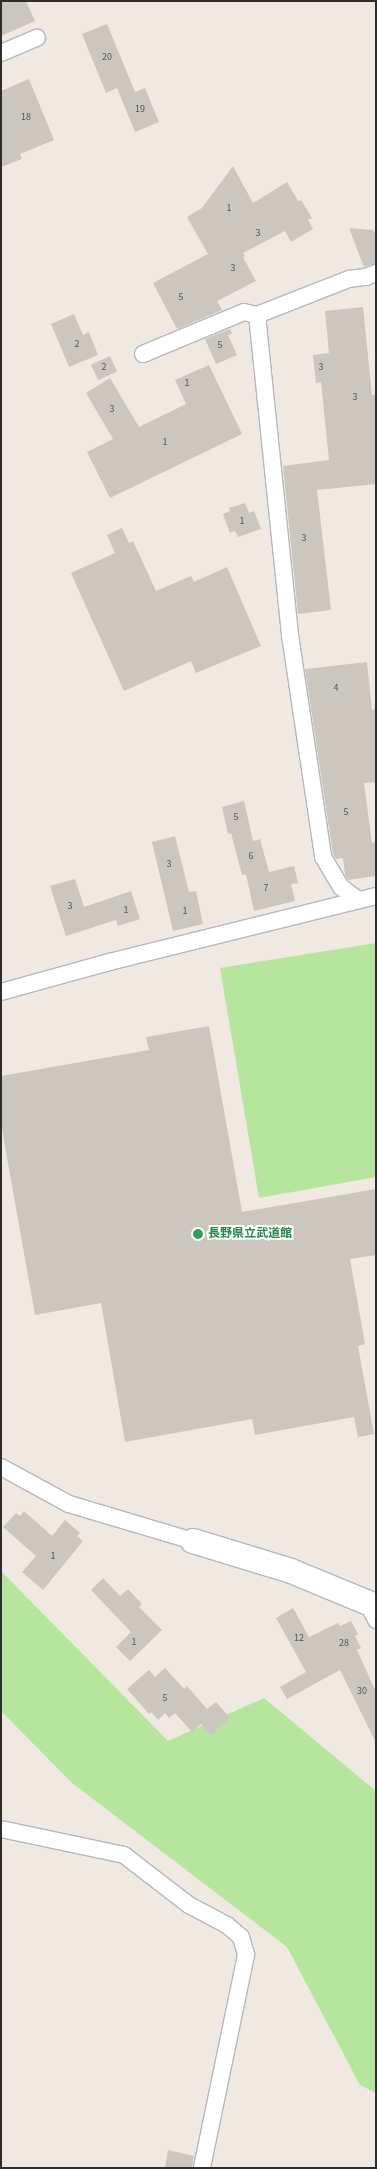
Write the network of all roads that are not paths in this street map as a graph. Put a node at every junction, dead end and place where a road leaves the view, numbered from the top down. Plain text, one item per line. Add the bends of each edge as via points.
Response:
1 (37, 38) dead end
2 (1, 53) edge
3 (376, 273) edge
4 (257, 316) junction
5 (143, 354) dead end
6 (376, 896) edge
7 (357, 899) junction
8 (1, 992) edge
9 (1, 1467) edge
10 (193, 1541) joint
11 (373, 1610) edge
12 (1, 1829) edge
13 (202, 2168) edge

1 - 2 street
3 - 4 street via 349,280
4 - 5 street via 244,312
4 - 7 street via 290,635 323,857 341,886
6 - 7 street
7 - 8 street
9 - 10 street via 69,1504
10 - 11 street via 291,1570
12 - 13 street via 124,1855 189,1905 227,1925 241,1937 246,1954

